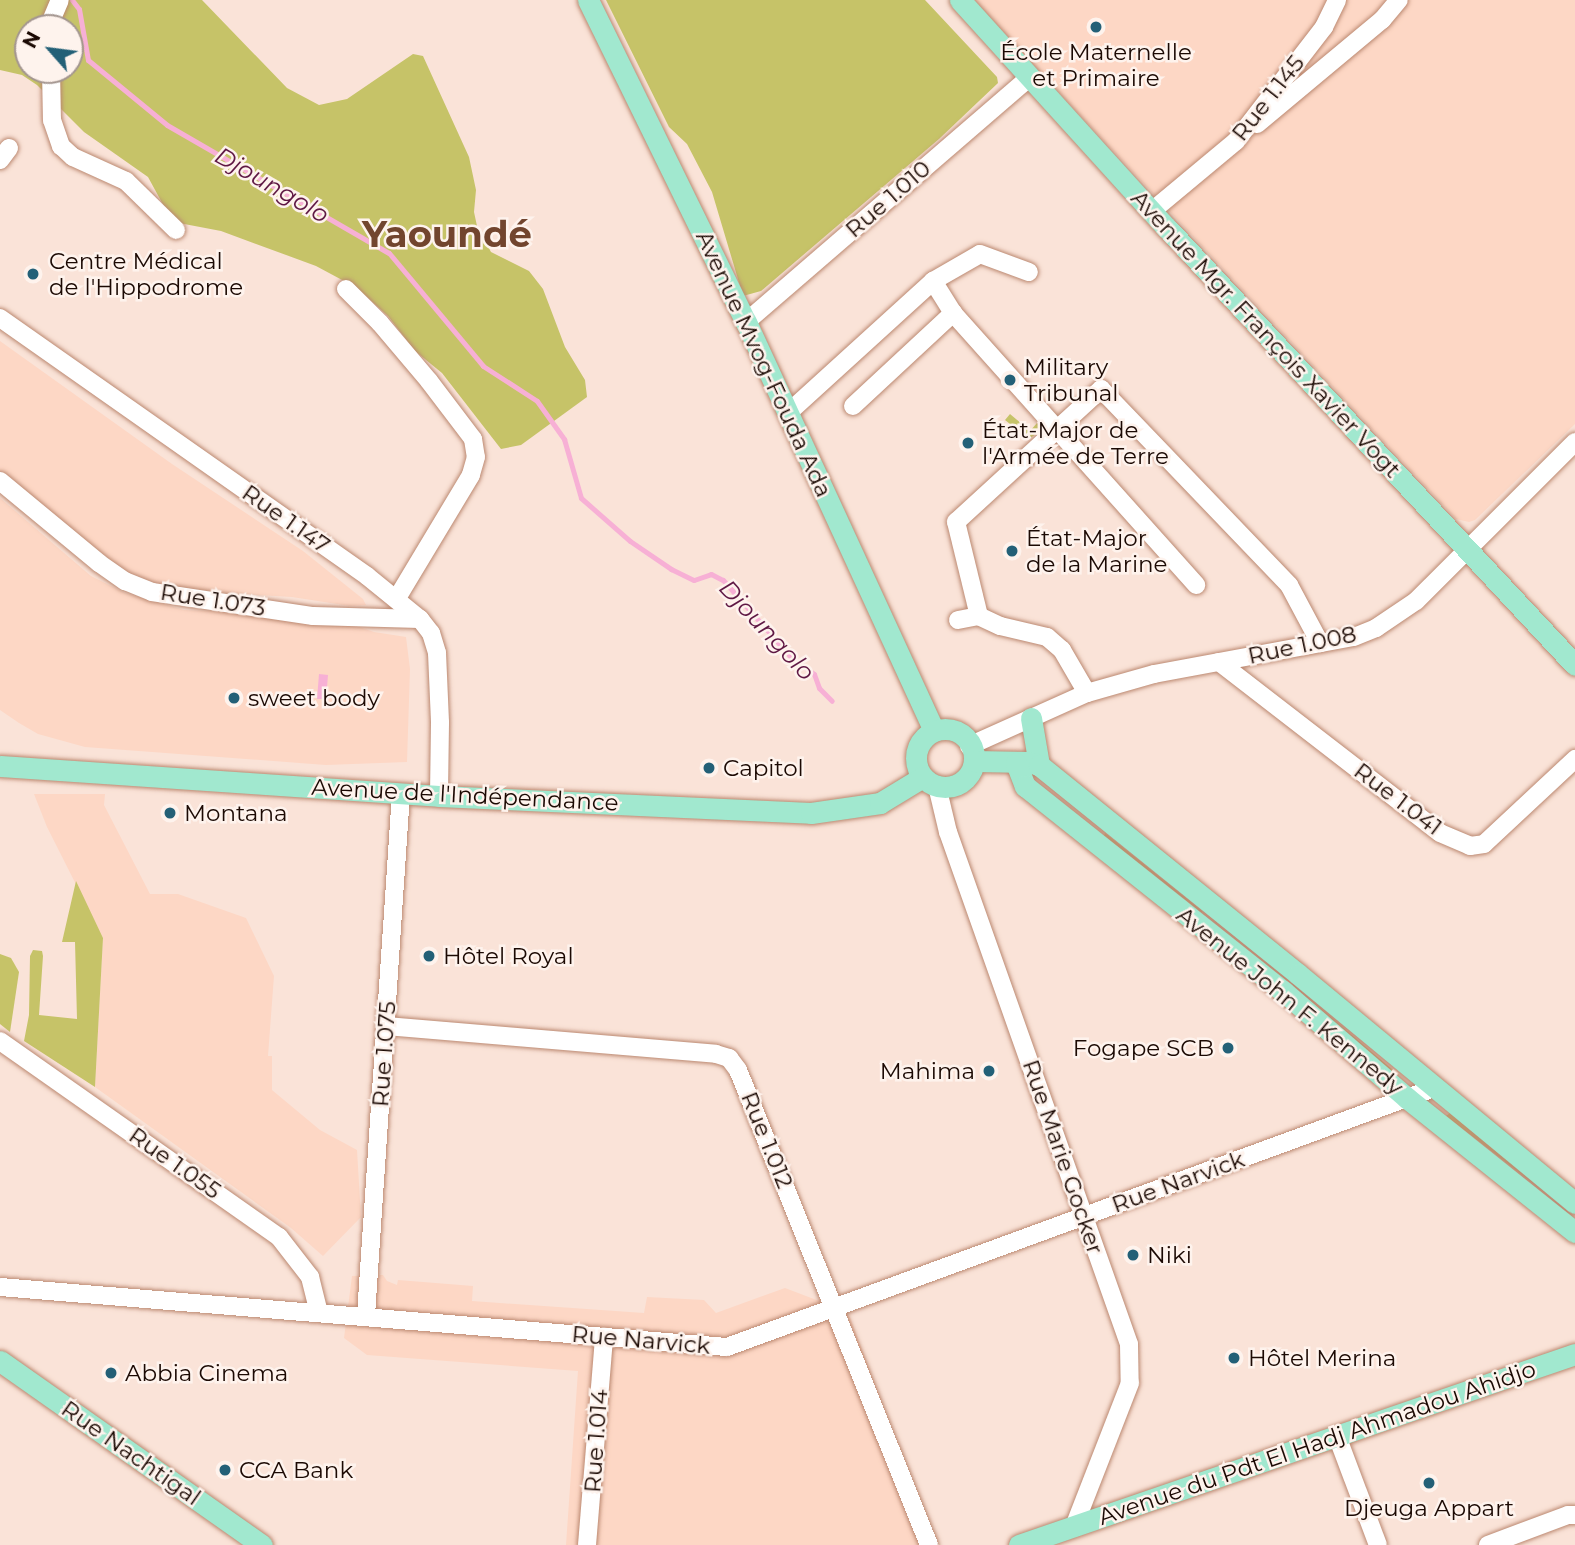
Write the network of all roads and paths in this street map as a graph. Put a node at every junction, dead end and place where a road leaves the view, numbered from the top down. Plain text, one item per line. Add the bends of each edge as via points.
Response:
1 (587, 0) edge
2 (961, 0) edge
3 (1337, 0) edge
4 (1399, 0) edge
5 (1030, 77) junction
6 (51, 84) edge
7 (1236, 141) junction
8 (1152, 211) junction
9 (176, 230) dead end
10 (1029, 272) dead end
11 (933, 281) junction
12 (346, 289) dead end
13 (953, 313) junction
14 (0, 318) edge
15 (746, 322) junction
16 (853, 406) dead end
17 (788, 413) junction
18 (1058, 429) junction
19 (1575, 442) edge
20 (0, 481) edge
21 (1465, 551) junction
22 (1196, 585) dead end
23 (397, 598) junction
24 (979, 616) junction
25 (420, 619) junction
26 (958, 620) dead end
27 (1320, 643) junction
28 (1219, 662) junction
29 (1575, 665) edge
30 (1087, 694) junction
31 (1031, 718) junction
32 (934, 731) junction
33 (972, 753) junction
34 (1575, 759) edge
35 (1016, 763) junction
36 (1039, 765) junction
37 (0, 766) edge
38 (930, 782) junction
39 (401, 793) junction
40 (439, 796) junction
41 (1100, 814) junction
42 (1085, 832) junction
43 (1208, 901) junction
44 (1192, 920) junction
45 (1298, 974) junction
46 (1283, 991) junction
47 (386, 1026) junction
48 (0, 1041) edge
49 (1434, 1088) junction
50 (1407, 1098) junction
51 (1575, 1203) edge
52 (1084, 1217) junction
53 (1575, 1231) edge
54 (0, 1287) edge
55 (836, 1308) junction
56 (319, 1312) junction
57 (366, 1315) junction
58 (604, 1336) junction
59 (1575, 1354) edge
60 (0, 1361) edge
61 (1337, 1436) junction
62 (1575, 1515) edge
63 (1074, 1527) junction
64 (262, 1545) edge
65 (587, 1545) edge
66 (929, 1545) edge
67 (1019, 1545) edge
68 (1378, 1545) edge
69 (1488, 1545) edge

1 - 15 main road, Avenue Mvog-Fouda Ada
2 - 5 main road, Avenue Mgr. François Xavier Vogt
3 - 7 street, Rue 1.145 via 1324,27
4 - 7 street via 1382,20
5 - 8 main road, Avenue Mgr. François Xavier Vogt
5 - 15 street, Rue 1.010
6 - 9 street via 52,121 61,146 73,157 126,181
7 - 8 street, Rue 1.145
8 - 21 main road, Avenue Mgr. François Xavier Vogt
10 - 11 street via 980,254
11 - 13 street
11 - 17 street
12 - 23 street via 429,381 473,439 476,457 471,475
13 - 16 street
13 - 18 street
14 - 23 street, Rue 1.147
15 - 17 main road, Avenue Mvog-Fouda Ada
17 - 32 main road, Avenue Mvog-Fouda Ada
18 - 22 street
18 - 24 street via 956,522
18 - 27 street via 1101,389 1289,585
19 - 21 street, Rue 1.008
20 - 25 street, Rue 1.073 via 99,563 152,592 313,616
21 - 27 street, Rue 1.008 via 1394,618 1354,637
21 - 29 main road, Avenue Mgr. François Xavier Vogt
23 - 25 street, Rue 1.147
24 - 26 street
24 - 30 street via 999,626 1047,637 1062,650
25 - 40 street, Rue 1.147 via 431,633 437,653
27 - 28 street, Rue 1.008
28 - 30 street, Rue 1.008 via 1154,674
28 - 34 street, Rue 1.041 via 1440,833 1470,846 1484,844
30 - 31 street, Rue 1.008
31 - 33 street, Rue 1.008
31 - 36 main road
32 - 33 main road via 953,730 968,739
32 - 38 main road via 919,746 916,759
33 - 35 main road
33 - 38 main road via 971,773 960,783
35 - 36 main road
35 - 42 main road, Avenue John F. Kennedy via 1025,786
36 - 41 main road, Avenue John F. Kennedy
37 - 39 main road, Avenue de l'Indépendance
38 - 40 main road, Avenue de l'Indépendance via 880,803 811,813
38 - 52 street, Rue Marie Gocker
39 - 40 main road, Avenue de l'Indépendance
39 - 47 street, Rue 1.075
41 - 42 main road
41 - 43 main road, Avenue John F. Kennedy
42 - 44 main road, Avenue John F. Kennedy
43 - 44 main road
43 - 45 main road, Avenue John F. Kennedy
44 - 46 main road, Avenue John F. Kennedy
45 - 46 main road
45 - 49 main road, Avenue John F. Kennedy
46 - 50 main road, Avenue John F. Kennedy
47 - 55 street, Rue 1.012 via 729,1058 738,1070
47 - 57 street, Rue 1.075
48 - 56 street, Rue 1.055 via 279,1237 310,1277
49 - 50 street, Rue Narvick
49 - 51 main road, Avenue John F. Kennedy
50 - 52 street, Rue Narvick
50 - 53 main road, Avenue John F. Kennedy
52 - 55 street, Rue Narvick
52 - 63 street, Rue Marie Gocker via 1129,1344 1131,1364 1130,1383
54 - 56 street, Rue Narvick
55 - 58 street, Rue Narvick via 727,1347
55 - 66 street, Rue 1.012
56 - 57 street, Rue Narvick
57 - 58 street, Rue Narvick
58 - 65 street, Rue 1.014
59 - 61 main road, Avenue du Pdt El Hadj Ahmadou Ahidjo
60 - 64 main road, Rue Nachtigal
61 - 63 main road, Avenue du Pdt El Hadj Ahmadou Ahidjo
61 - 68 street
62 - 69 street
63 - 67 main road, Avenue du Pdt El Hadj Ahmadou Ahidjo

